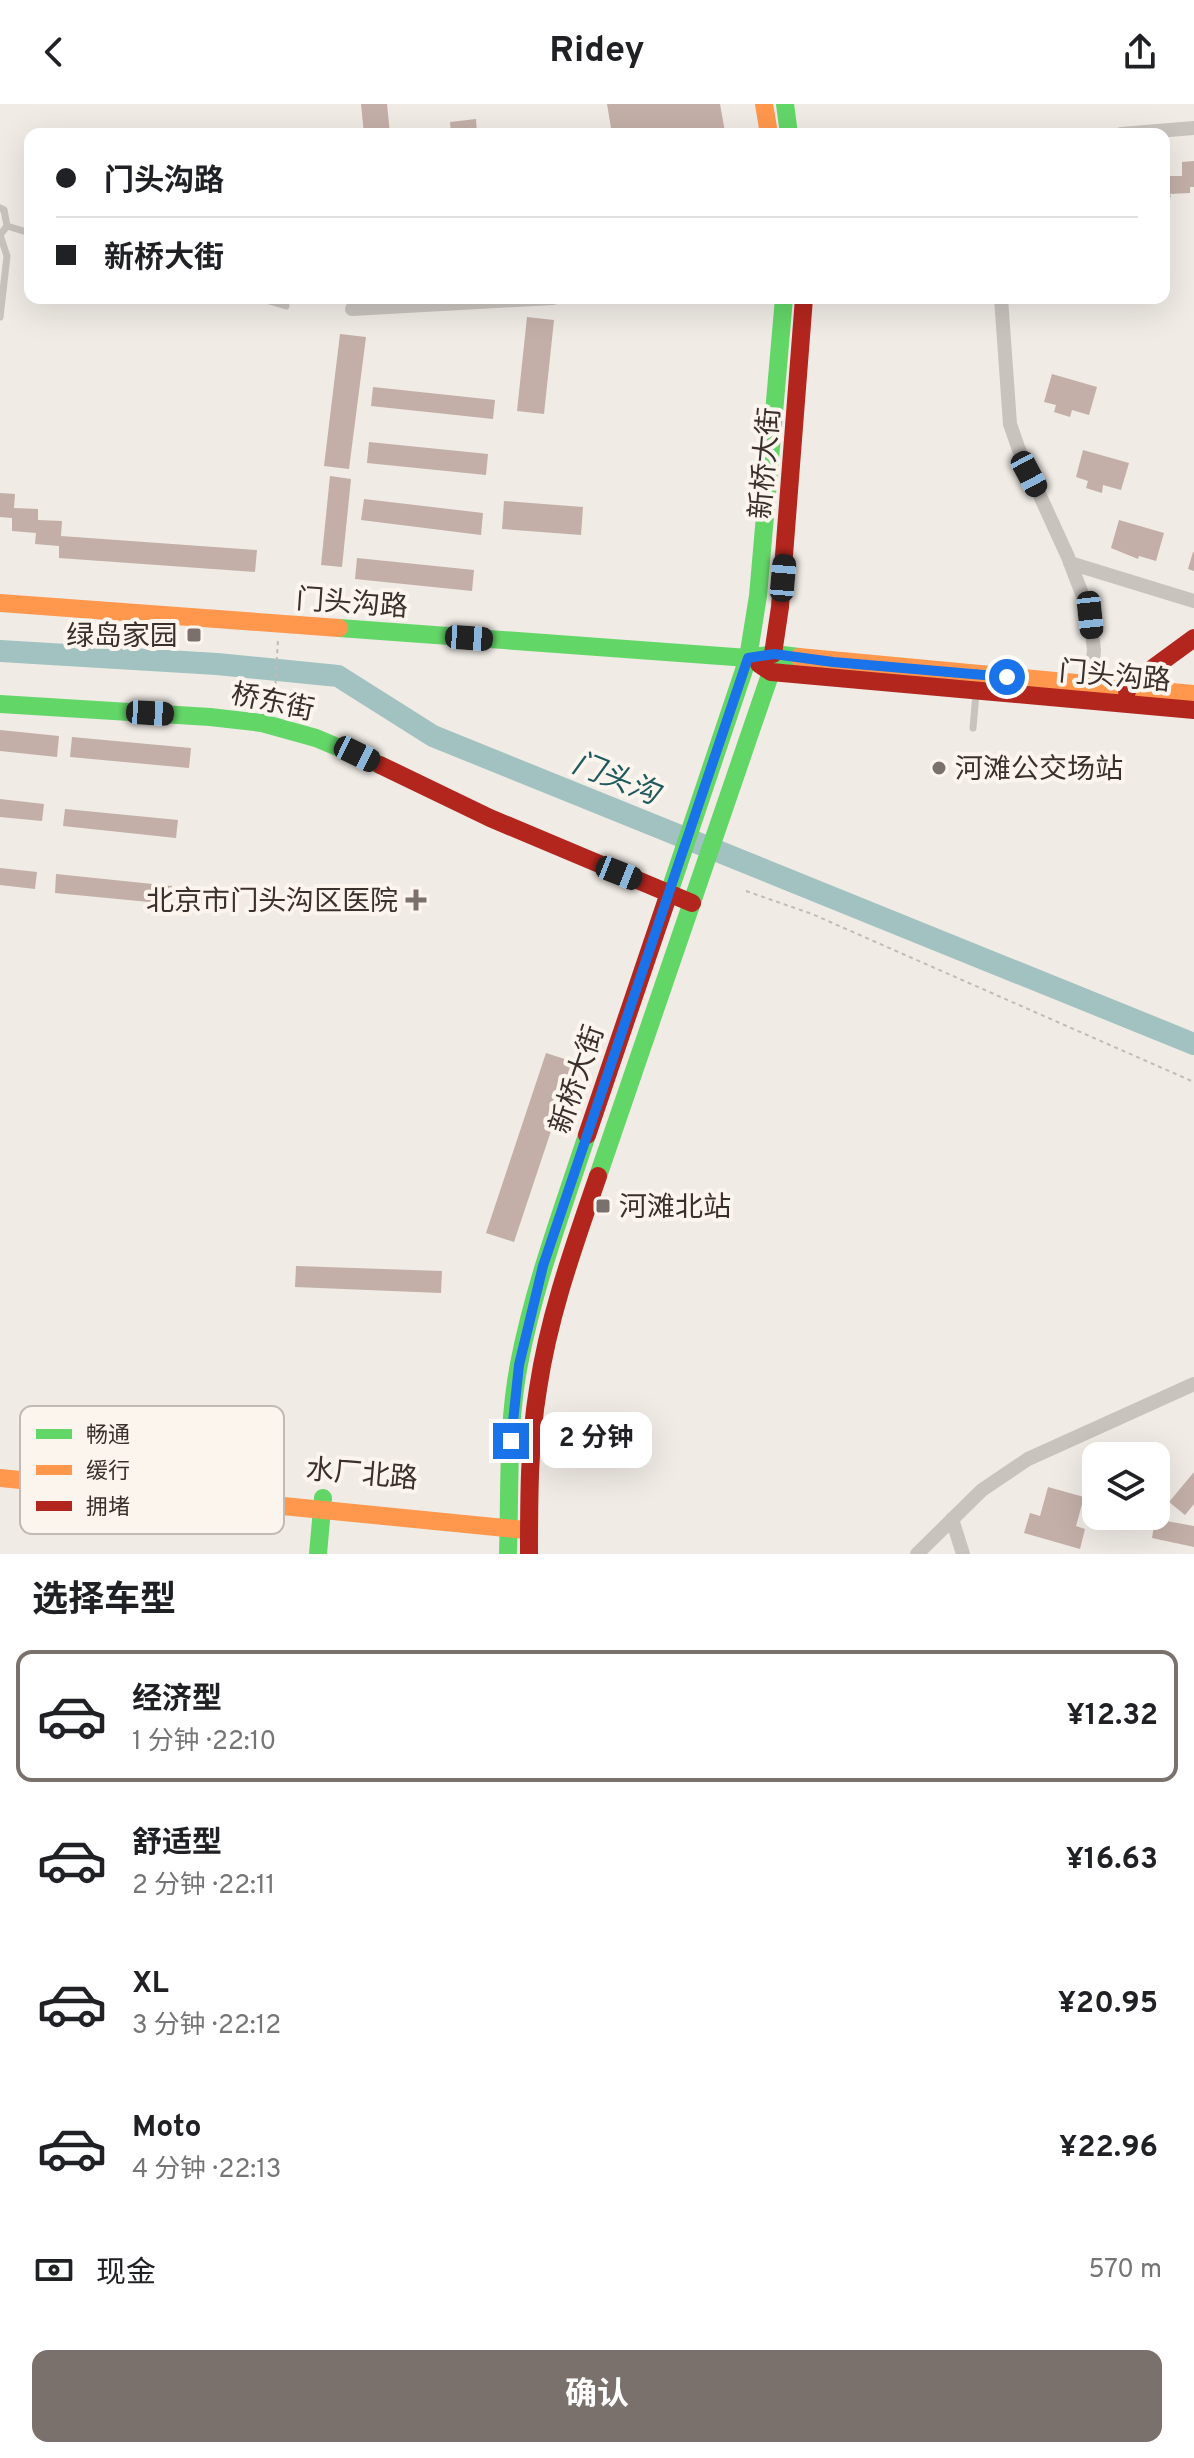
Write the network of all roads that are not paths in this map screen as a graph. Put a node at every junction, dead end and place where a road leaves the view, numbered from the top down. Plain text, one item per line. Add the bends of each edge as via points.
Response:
1 (764, 104) edge
2 (785, 104) edge
3 (768, 128) edge
4 (788, 128) edge
5 (1194, 128) edge
6 (1170, 130) edge
7 (0, 208) edge
8 (7, 226) junction
9 (24, 231) edge
10 (0, 235) edge
11 (279, 304) edge
12 (443, 304) edge
13 (783, 304) edge
14 (804, 304) edge
15 (1001, 304) edge
16 (286, 306) dead end
17 (352, 309) dead end
18 (0, 317) edge
19 (1070, 563) junction
20 (1194, 601) edge
21 (0, 603) edge
22 (1194, 638) edge
23 (748, 658) junction
24 (772, 663) junction
25 (977, 682) junction
26 (1091, 684) junction
27 (1194, 694) edge
28 (1127, 696) junction
29 (0, 704) edge
30 (1194, 710) edge
31 (973, 728) dead end
32 (669, 893) junction
33 (692, 903) junction
34 (1194, 1384) edge
35 (0, 1467) edge
36 (20, 1469) edge
37 (0, 1478) edge
38 (20, 1480) edge
39 (284, 1499) edge
40 (284, 1500) edge
41 (322, 1503) junction
42 (952, 1519) junction
43 (508, 1522) junction
44 (528, 1523) junction
45 (318, 1554) edge
46 (508, 1554) edge
47 (529, 1554) edge
48 (917, 1554) edge
49 (963, 1554) edge

1 - 3 main road
2 - 4 main road
5 - 6 street
7 - 8 lane
8 - 9 lane
8 - 10 lane
10 - 18 lane via 7,256
11 - 16 lane
12 - 17 street
13 - 23 main road, 新桥大街
14 - 24 main road, 新桥大街
15 - 19 street via 1010,424
19 - 20 street
19 - 26 street via 1090,615
21 - 23 main road, 门头沟路
22 - 28 main road
23 - 24 main road, 门头沟路
23 - 32 main road, 新桥大街
24 - 25 main road, 门头沟路 via 833,662
24 - 33 main road, 新桥大街
25 - 26 main road, 门头沟路
25 - 28 main road, 门头沟路
25 - 31 lane
26 - 28 main road, 门头沟路
27 - 28 main road, 门头沟路
28 - 30 main road, 门头沟路
29 - 32 main road, 桥东街 via 210,717 316,738
32 - 33 main road, 桥东街
32 - 43 main road, 新桥大街 via 533,1304 512,1417
33 - 44 main road, 新桥大街 via 578,1231 546,1341 533,1423
34 - 42 street via 1028,1459 982,1490
35 - 36 main road, 水厂北路
37 - 38 main road
39 - 41 main road, 水厂北路
40 - 41 main road
41 - 43 main road, 水厂北路
41 - 45 main road
42 - 48 street
42 - 49 street
43 - 44 main road, 水厂北路
43 - 46 main road, 新桥大街
44 - 47 main road, 新桥大街

